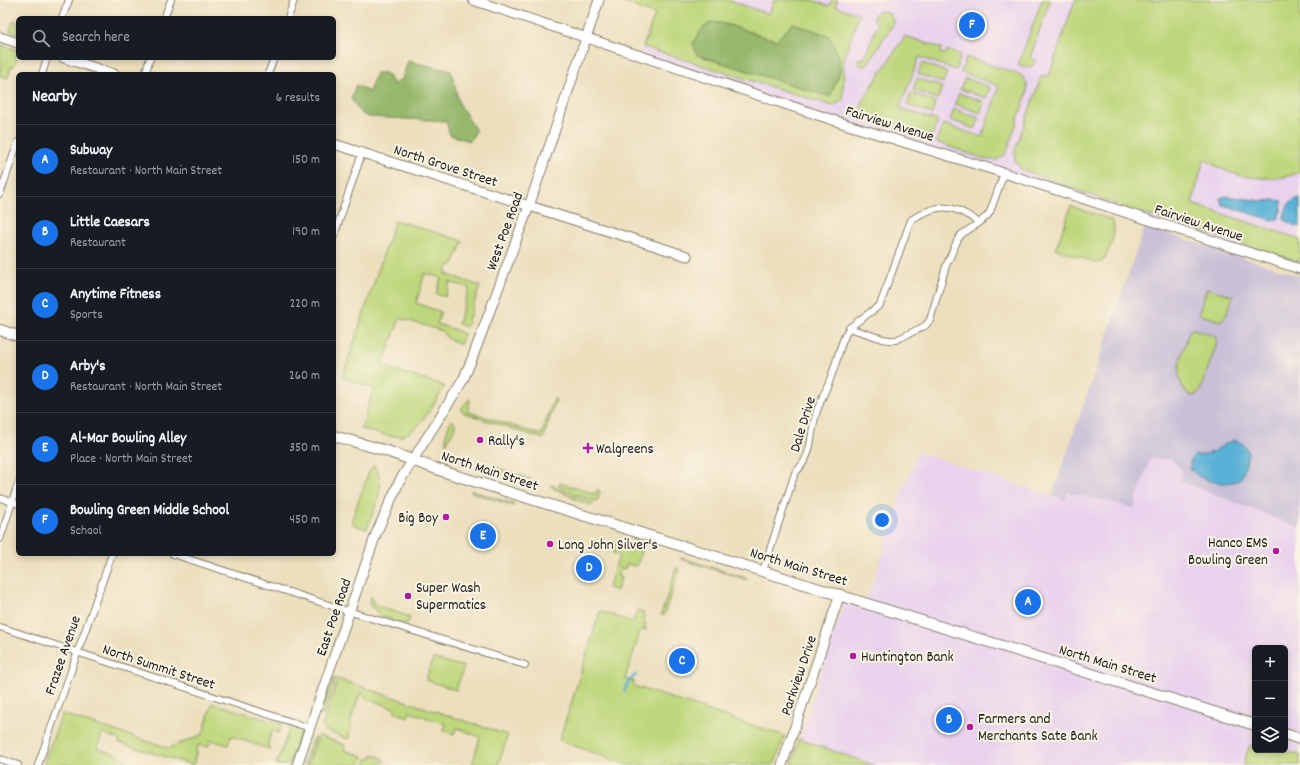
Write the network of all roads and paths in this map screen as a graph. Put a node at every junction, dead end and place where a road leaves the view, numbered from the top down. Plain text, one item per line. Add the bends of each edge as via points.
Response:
1 (69, 0) edge
2 (170, 0) edge
3 (294, 0) edge
4 (473, 0) edge
5 (599, 0) edge
6 (63, 16) edge
7 (165, 16) edge
8 (289, 16) edge
9 (587, 37) junction
10 (0, 38) edge
11 (16, 42) edge
12 (46, 60) edge
13 (70, 60) edge
14 (149, 60) edge
15 (273, 60) edge
16 (43, 72) edge
17 (108, 72) edge
18 (146, 72) edge
19 (269, 72) edge
20 (336, 145) edge
21 (16, 148) edge
22 (362, 153) junction
23 (1004, 173) junction
24 (0, 194) edge
25 (529, 206) junction
26 (979, 223) junction
27 (336, 230) edge
28 (687, 256) dead end
29 (1300, 269) edge
30 (849, 328) junction
31 (0, 330) edge
32 (16, 335) edge
33 (336, 437) edge
34 (413, 460) junction
35 (0, 498) edge
36 (15, 503) edge
37 (0, 539) edge
38 (111, 556) edge
39 (179, 556) edge
40 (763, 570) junction
41 (840, 594) junction
42 (350, 611) junction
43 (0, 627) edge
44 (77, 652) junction
45 (525, 665) dead end
46 (1252, 723) edge
47 (310, 728) junction
48 (1288, 735) edge
49 (1300, 739) edge
50 (0, 759) edge
51 (18, 765) edge
52 (38, 765) edge
53 (297, 765) edge
54 (782, 765) edge

1 - 6 street
2 - 7 street
3 - 8 street
4 - 9 street, Fairview Avenue
5 - 9 street, West Poe Road
9 - 23 street, Fairview Avenue
9 - 25 street, West Poe Road
10 - 11 street
12 - 16 street
13 - 17 street
14 - 18 street
15 - 19 street
20 - 22 street, North Grove Street
21 - 24 street
22 - 25 street, North Grove Street
22 - 27 street
23 - 26 street via 990,212
23 - 29 street, Fairview Avenue
25 - 28 street, North Grove Street
25 - 34 street, West Poe Road via 463,380
26 - 30 street via 958,239 946,266 930,320 925,326 896,340
26 - 30 street via 961,211 943,207 911,220 880,306
30 - 40 street, Dale Drive via 816,414 811,447 802,466 795,473
31 - 32 main road
33 - 34 main road, North Main Street
34 - 40 main road, North Main Street
34 - 42 street, East Poe Road via 399,482 376,534
35 - 36 street
36 - 37 street
38 - 44 street, Frazee Avenue
39 - 42 street
40 - 41 main road, North Main Street
41 - 46 main road, North Main Street
41 - 54 street, Parkview Drive
42 - 45 street
42 - 47 street, East Poe Road
43 - 44 street, North Summit Street
44 - 47 street, North Summit Street
44 - 52 street, Frazee Avenue
47 - 53 street, East Poe Road
48 - 49 main road
50 - 51 street

